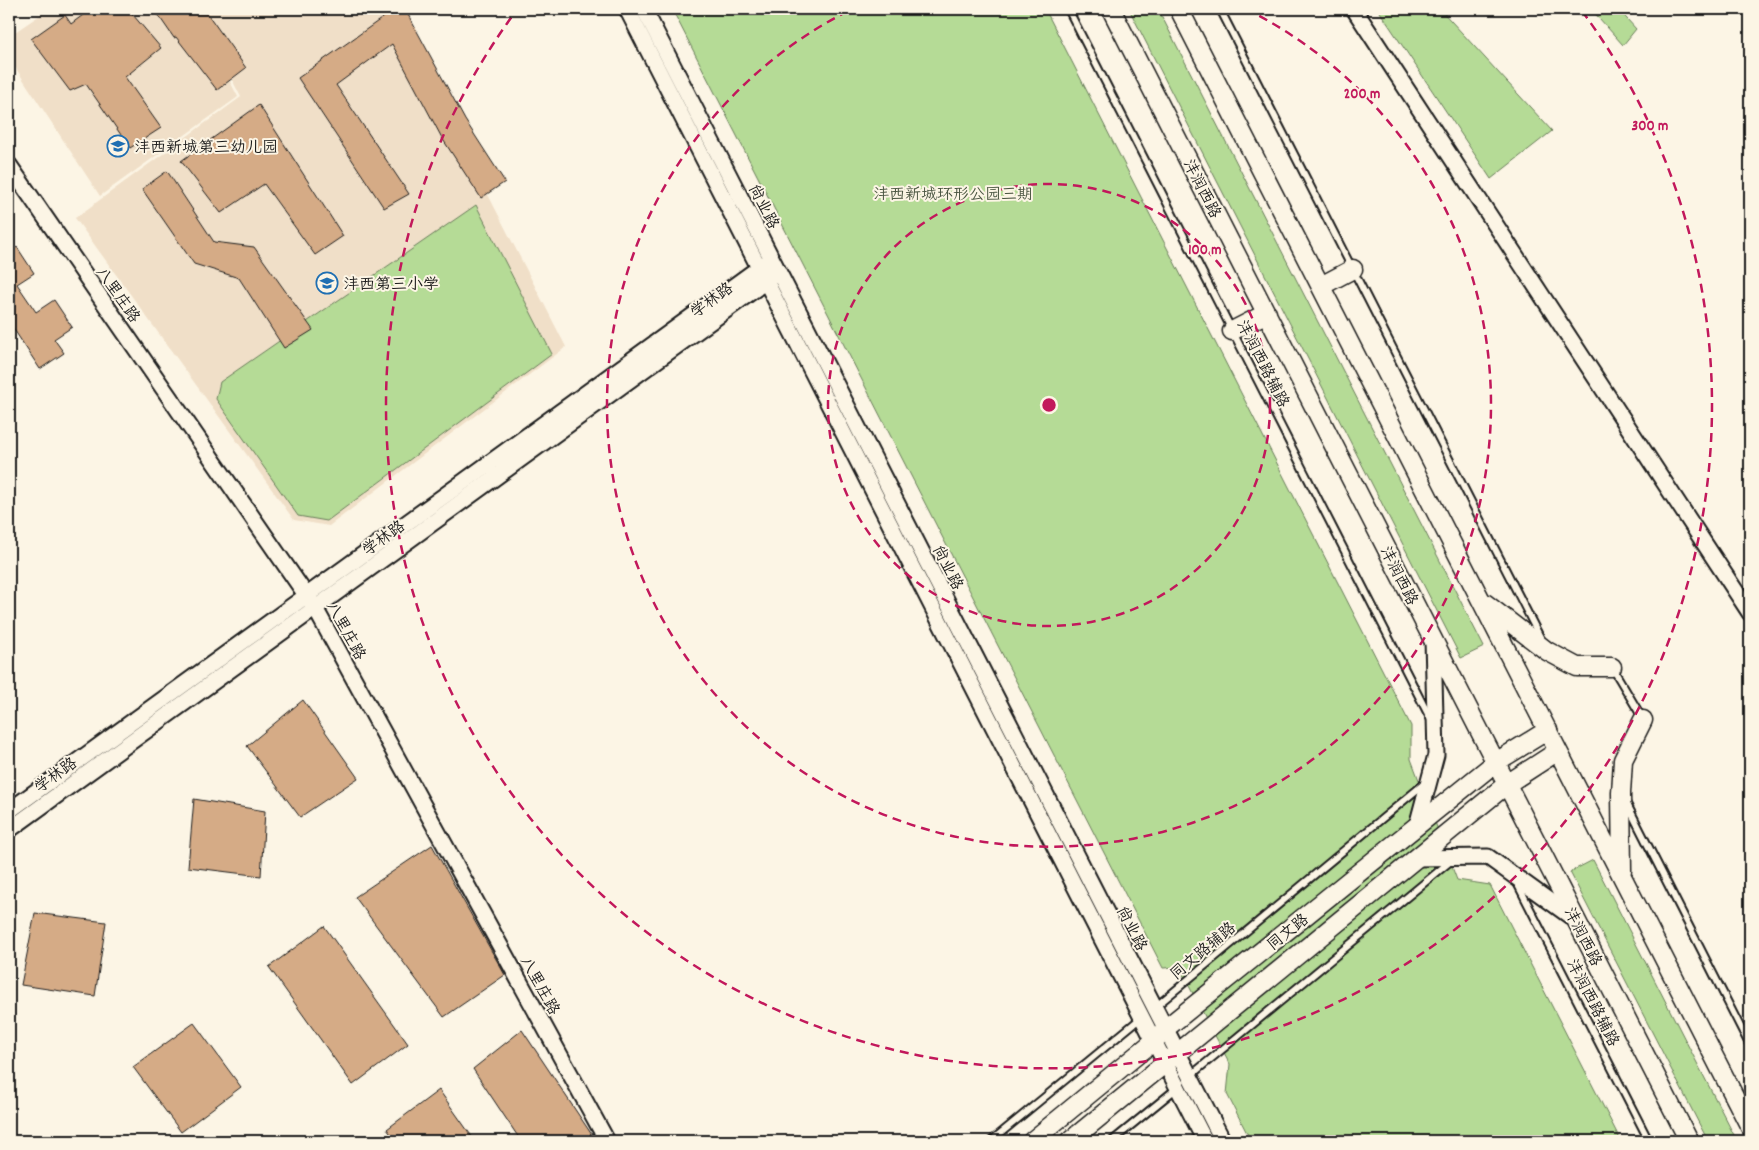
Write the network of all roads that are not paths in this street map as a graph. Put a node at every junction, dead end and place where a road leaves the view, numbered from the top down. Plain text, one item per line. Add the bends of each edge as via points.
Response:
1 (627, 9) edge
2 (644, 9) edge
3 (1068, 9) edge
4 (1111, 9) edge
5 (1179, 9) edge
6 (1220, 9) edge
7 (1354, 9) edge
8 (9, 165) edge
9 (775, 265) junction
10 (1353, 269) junction
11 (763, 274) junction
12 (1321, 286) junction
13 (1267, 313) junction
14 (1232, 330) junction
15 (1481, 600) junction
16 (310, 602) junction
17 (1750, 613) edge
18 (1433, 639) junction
19 (1547, 651) junction
20 (1612, 667) joint
21 (1643, 720) joint
22 (1436, 730) junction
23 (1548, 730) junction
24 (1558, 751) junction
25 (1496, 762) junction
26 (1430, 779) junction
27 (1507, 784) junction
28 (1621, 792) junction
29 (9, 811) edge
30 (1417, 826) junction
31 (9, 830) edge
32 (1456, 857) junction
33 (1415, 858) junction
34 (1513, 875) junction
35 (1622, 876) junction
36 (1577, 921) junction
37 (1154, 1007) junction
38 (1142, 1017) junction
39 (1160, 1035) junction
40 (1750, 1046) edge
41 (1171, 1058) junction
42 (1190, 1076) junction
43 (1178, 1088) junction
44 (1746, 1109) edge
45 (1750, 1127) edge
46 (607, 1141) edge
47 (991, 1141) edge
48 (1032, 1141) edge
49 (1070, 1141) edge
50 (1112, 1141) edge
51 (1205, 1141) edge
52 (1223, 1141) edge
53 (1649, 1141) edge
54 (1689, 1141) edge

1 - 11 street, 尚业路
2 - 9 street, 尚业路
3 - 14 lane, 沣润西路辅路
4 - 13 main road, 沣润西路
5 - 12 main road
6 - 10 lane
7 - 17 street
8 - 16 street, 八里庄路
9 - 11 street, 学林路
9 - 37 street, 尚业路
10 - 12 main road
10 - 19 lane
11 - 16 street, 学林路
11 - 38 street, 尚业路
12 - 15 main road
13 - 14 main road
13 - 18 main road, 沣润西路
14 - 22 lane, 沣润西路辅路
15 - 19 main road
15 - 23 main road
16 - 29 street, 学林路
16 - 31 street, 学林路
16 - 46 street, 八里庄路
18 - 22 street
18 - 25 main road, 沣润西路
19 - 20 main road via 1577,667
20 - 21 lane
21 - 28 main road via 1624,760
22 - 26 street via 1436,755
23 - 24 main road
23 - 25 main road, 同文路
24 - 27 main road, 同文路
24 - 35 main road
25 - 27 main road, 沣润西路
25 - 30 main road, 同文路
26 - 30 street
26 - 37 lane, 同文路辅路
27 - 33 main road, 同文路
27 - 36 main road, 沣润西路
28 - 35 main road
28 - 40 lane
30 - 39 main road, 同文路
32 - 33 street
32 - 34 street via 1488,857
32 - 42 lane
33 - 41 main road, 同文路
34 - 36 street
34 - 53 lane, 沣润西路辅路
35 - 44 main road
36 - 54 main road, 沣润西路
37 - 38 lane, 同文路辅路
37 - 39 street, 尚业路
38 - 39 street, 尚业路
38 - 47 lane, 同文路辅路
39 - 41 street, 尚业路
39 - 48 main road, 同文路
41 - 42 street, 尚业路
41 - 43 street, 尚业路
41 - 49 main road, 同文路
42 - 43 lane
42 - 52 street, 尚业路
43 - 50 lane
43 - 51 street, 尚业路
44 - 45 main road

